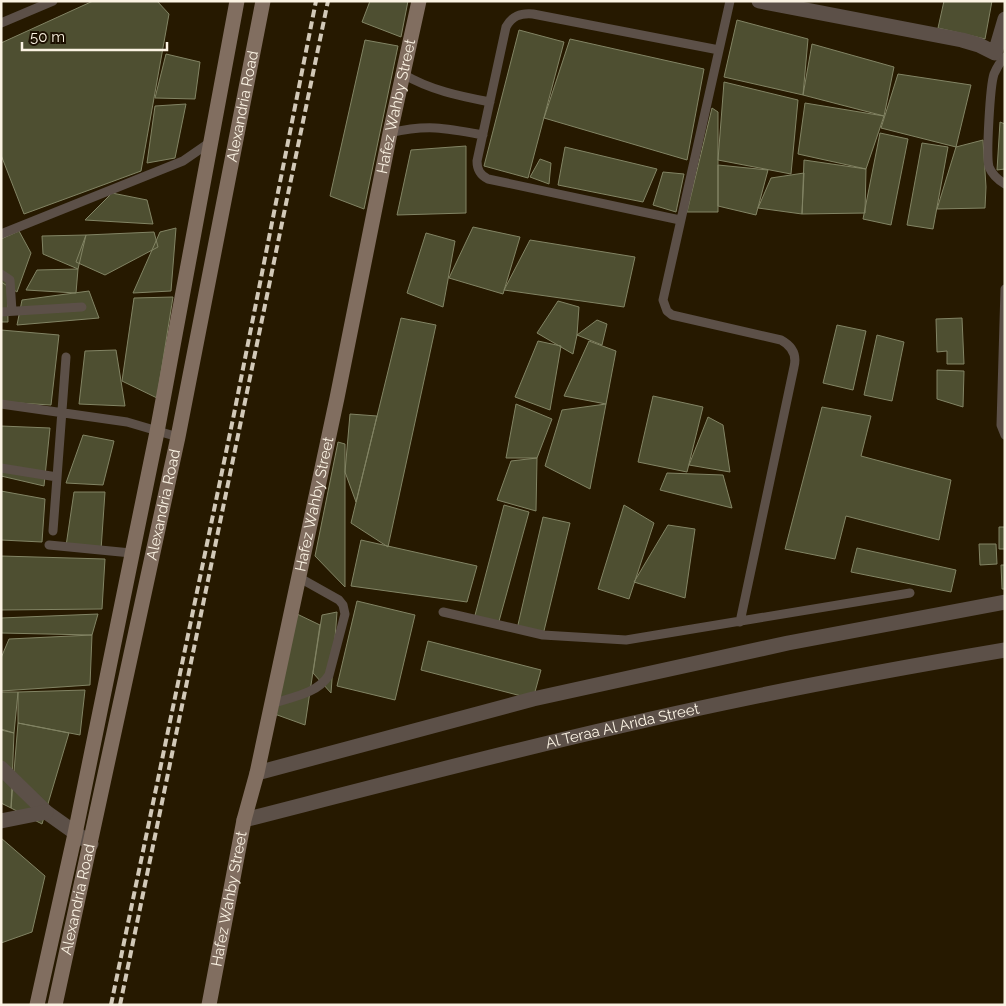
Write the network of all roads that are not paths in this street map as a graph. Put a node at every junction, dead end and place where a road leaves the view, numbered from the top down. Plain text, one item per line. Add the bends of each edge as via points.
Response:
1 (53, 1) edge
2 (236, 1) edge
3 (263, 1) edge
4 (419, 1) edge
5 (730, 1) edge
6 (759, 1) edge
7 (1005, 19) edge
8 (1, 23) edge
9 (719, 50) junction
10 (1001, 57) edge
11 (403, 74) junction
12 (218, 100) junction
13 (490, 102) junction
14 (242, 110) junction
15 (390, 133) junction
16 (483, 135) junction
17 (210, 143) junction
18 (235, 145) junction
19 (1005, 184) edge
20 (680, 220) junction
21 (1, 234) edge
22 (1, 274) edge
23 (1005, 289) edge
24 (82, 307) dead end
25 (12, 311) junction
26 (1, 312) edge
27 (66, 357) dead end
28 (1, 404) edge
29 (62, 412) junction
30 (157, 432) junction
31 (1005, 435) edge
32 (178, 437) junction
33 (1, 468) edge
34 (57, 477) junction
35 (53, 531) dead end
36 (49, 544) dead end
37 (131, 553) junction
38 (298, 577) junction
39 (910, 593) dead end
40 (1005, 602) edge
41 (443, 612) dead end
42 (740, 622) junction
43 (1005, 650) edge
44 (271, 704) junction
45 (1, 768) edge
46 (256, 773) junction
47 (46, 812) junction
48 (244, 820) junction
49 (1, 821) edge
50 (75, 834) junction
51 (91, 844) junction
52 (37, 1005) edge
53 (55, 1005) edge
54 (209, 1005) edge

1 - 8 lane
2 - 12 main road, Alexandria Road
3 - 14 main road, Alexandria Road
4 - 11 main road, Hafez Wahby Street
5 - 9 lane
6 - 10 street via 962,40 980,45
7 - 10 street
9 - 13 lane via 525,13 513,18 506,27
9 - 20 lane
10 - 19 lane via 992,82 988,158 991,172
11 - 13 lane via 434,90
11 - 15 main road, Hafez Wahby Street
12 - 14 main road via 226,108
12 - 17 main road, Alexandria Road
13 - 16 lane
14 - 18 main road, Alexandria Road
15 - 16 lane via 443,127
15 - 38 main road, Hafez Wahby Street
16 - 20 lane via 477,168 488,179
17 - 18 main road via 223,138
17 - 21 lane via 183,161
17 - 30 main road, Alexandria Road
18 - 32 main road, Alexandria Road
20 - 42 lane via 663,294 667,310 672,315 781,340 791,347 796,360
22 - 25 lane via 10,280
23 - 31 lane via 1001,425
24 - 25 lane
25 - 26 lane
27 - 29 lane
28 - 29 lane
29 - 30 lane via 127,422
29 - 34 lane
30 - 32 lane
30 - 37 main road, Alexandria Road
32 - 51 main road, Alexandria Road
33 - 34 lane
34 - 35 lane
36 - 37 lane
37 - 50 main road, Alexandria Road
38 - 44 main road, Hafez Wahby Street
38 - 44 lane via 340,600 344,614 326,680 313,690
39 - 42 lane
40 - 46 street via 788,643 533,699
41 - 42 lane via 543,635 585,639 626,640
43 - 48 street, Al Teraa Al Arida Street via 844,678 696,709
44 - 46 main road, Hafez Wahby Street
45 - 47 street
46 - 48 main road, Hafez Wahby Street
47 - 49 street
47 - 50 street
48 - 54 main road, Hafez Wahby Street
50 - 51 street
50 - 52 main road, Alexandria Road
51 - 53 main road, Alexandria Road

